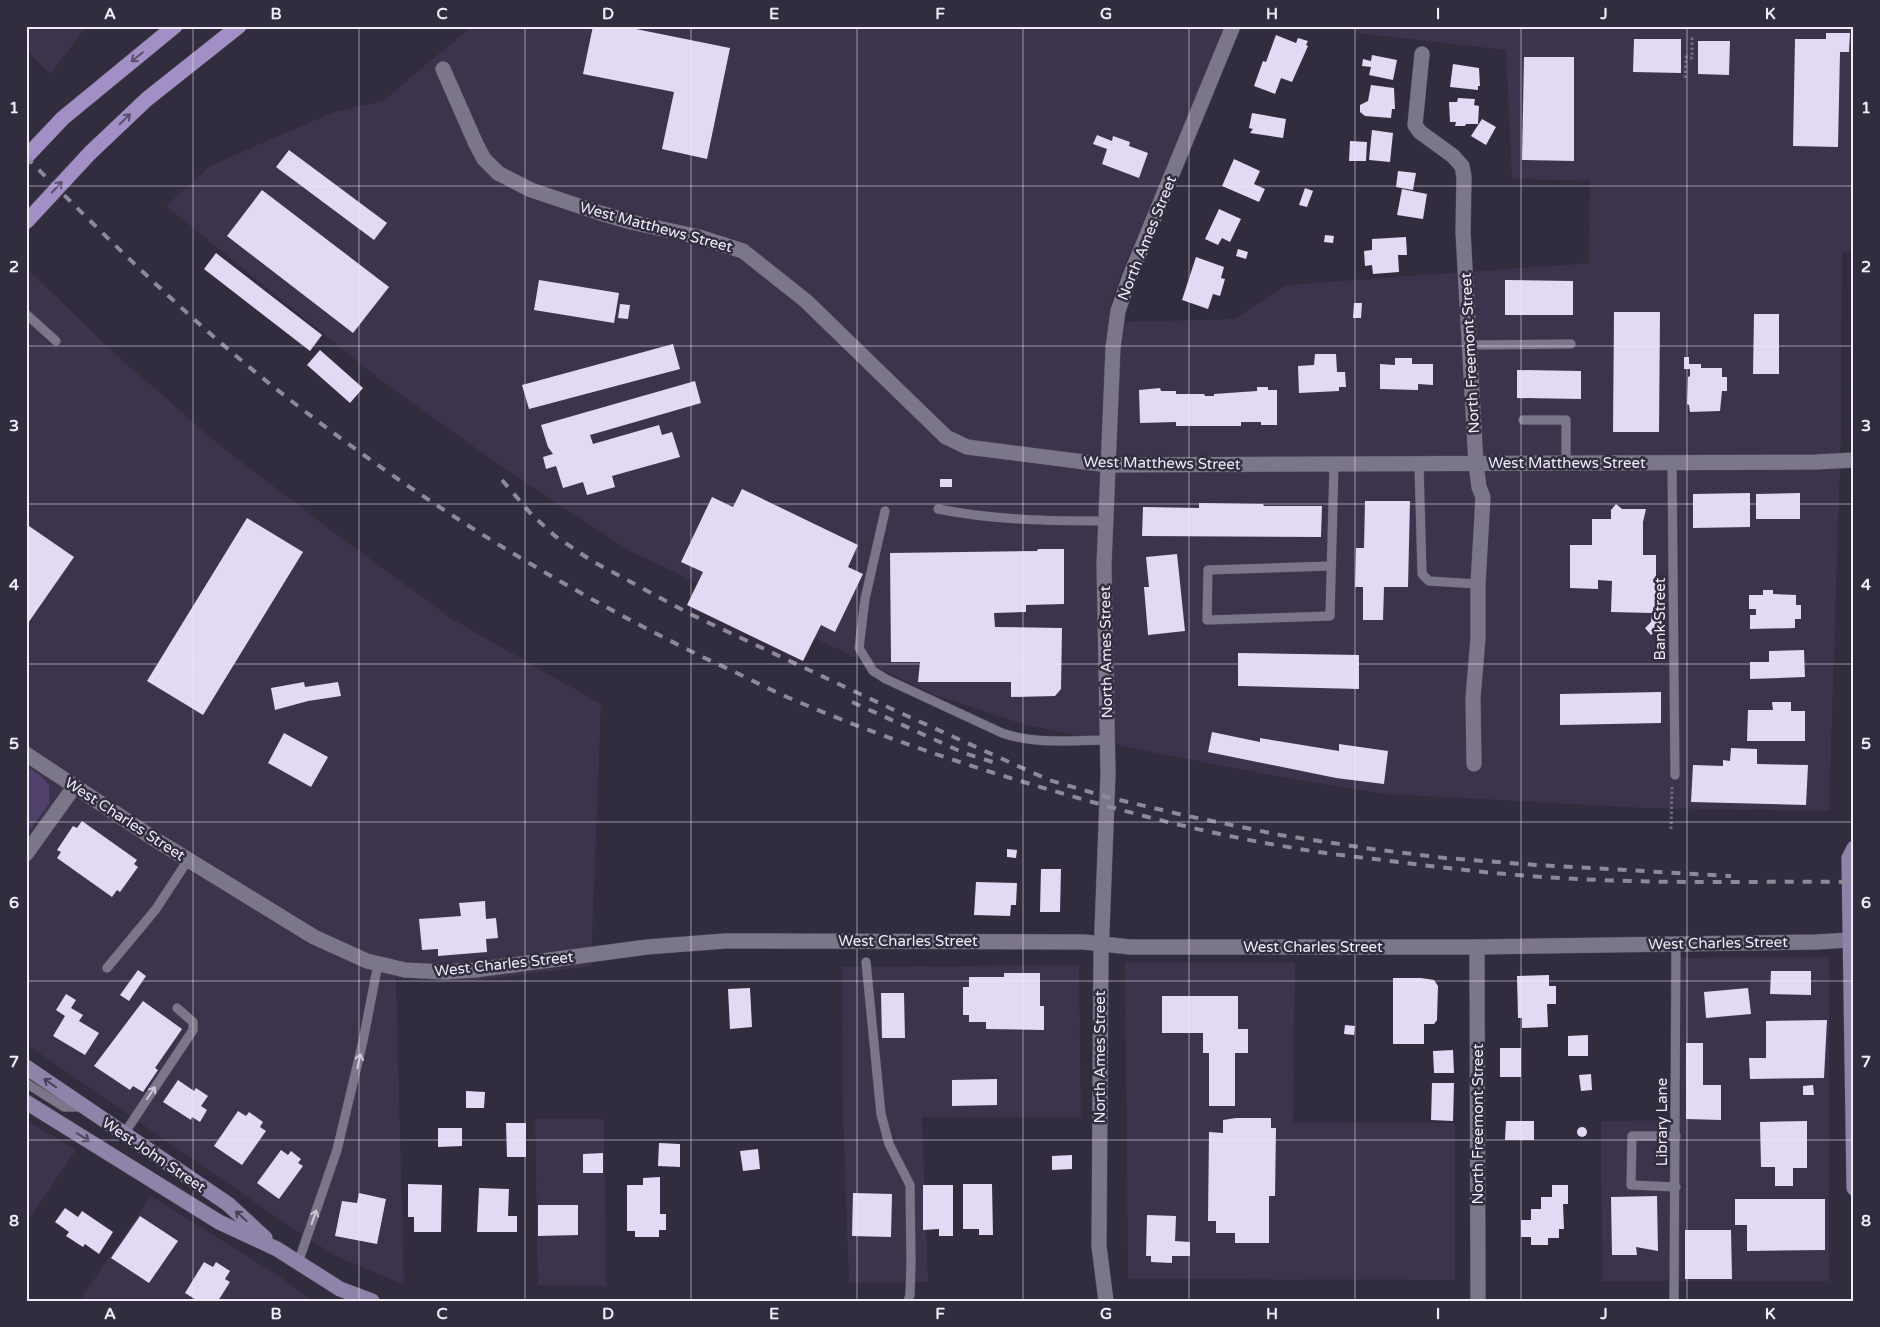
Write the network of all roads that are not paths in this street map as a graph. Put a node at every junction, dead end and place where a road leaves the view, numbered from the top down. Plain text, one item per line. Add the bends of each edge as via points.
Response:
1 (175, 26) edge
2 (239, 26) edge
3 (1233, 26) edge
4 (1422, 54) dead end
5 (443, 69) dead end
6 (26, 157) edge
7 (26, 222) edge
8 (26, 314) edge
9 (56, 341) dead end
10 (1571, 344) dead end
11 (1469, 345) junction
12 (1523, 420) dead end
13 (1854, 460) edge
14 (1566, 463) junction
15 (1672, 463) junction
16 (1334, 464) junction
17 (1419, 464) junction
18 (1476, 464) junction
19 (1108, 465) junction
20 (938, 509) dead end
21 (885, 511) dead end
22 (1106, 520) junction
23 (1331, 566) junction
24 (1478, 584) junction
25 (1108, 740) junction
26 (26, 754) edge
27 (1474, 764) dead end
28 (1675, 775) dead end
29 (74, 787) junction
30 (1854, 848) edge
31 (26, 854) edge
32 (188, 860) junction
33 (1852, 940) edge
34 (1102, 943) junction
35 (1676, 943) junction
36 (1477, 947) junction
37 (866, 962) dead end
38 (378, 964) junction
39 (108, 968) dead end
40 (177, 1008) dead end
41 (26, 1067) edge
42 (26, 1083) edge
43 (26, 1102) edge
44 (85, 1108) junction
45 (124, 1134) junction
46 (1676, 1136) junction
47 (1676, 1187) junction
48 (1854, 1188) edge
49 (277, 1249) junction
50 (298, 1263) junction
51 (354, 1298) edge
52 (372, 1301) edge
53 (908, 1301) edge
54 (1106, 1301) edge
55 (1478, 1301) edge
56 (1674, 1301) edge

1 -> 6 main road via 63,118
7 -> 2 main road, bridge via 90,153 147,99
3 - 19 street, North Ames Street via 1118,311 1113,346
4 - 11 street, North Freemont Street via 1415,125 1453,156 1462,166 1464,177 1463,232
5 - 19 street, West Matthews Street via 476,144 484,159 498,173 531,190 600,213 743,251 806,301 946,437 968,447
8 - 9 lane
10 - 11 lane
11 - 18 street, North Freemont Street
12 - 14 lane via 1566,420
13 - 15 street, West Matthews Street
14 - 15 street, West Matthews Street
14 - 18 street, West Matthews Street
15 - 28 lane, Bank Street
16 - 17 street, West Matthews Street
16 - 19 street, West Matthews Street
16 - 23 lane
17 - 18 street, West Matthews Street
17 - 24 lane via 1422,574 1429,580
18 - 24 street, North Freemont Street via 1483,498
19 - 22 street, North Ames Street
20 - 22 lane via 980,516
21 - 25 lane via 865,599 859,648 873,671 1020,739
22 - 25 street, North Ames Street
23 - 23 lane via 1330,616 1207,620 1208,570
24 - 27 street, North Freemont Street
25 - 34 street, North Ames Street
26 - 29 street, West Charles Street
29 - 31 street
29 - 32 street, West Charles Street
30 - 33 main road via 1849,858
32 - 38 street, West Charles Street via 314,937
32 - 39 lane via 141,928
33 - 35 street, West Charles Street
33 - 48 main road
34 - 36 street, West Charles Street via 1130,947
34 - 38 street, West Charles Street via 726,942 647,947 446,972 405,970
34 - 54 street, North Ames Street via 1099,1246
35 - 36 street, West Charles Street
35 - 46 lane, Library Lane
36 - 55 street, North Freemont Street
37 - 53 lane via 881,1114 890,1144 910,1185
50 -> 38 lane via 337,1150 364,1041
45 -> 40 lane via 193,1030 193,1022
44 -> 41 main road, West John Street
42 - 44 lane via 64,1107
43 -> 49 main road, West John Street via 219,1222
44 - 45 main road, West John Street
49 -> 45 main road, West John Street via 228,1204
46 - 47 lane, Library Lane
46 - 47 lane via 1632,1136 1631,1185
47 - 56 lane, Library Lane
49 - 50 main road, West John Street
50 - 51 main road, West John Street
51 - 52 main road, West John Street

